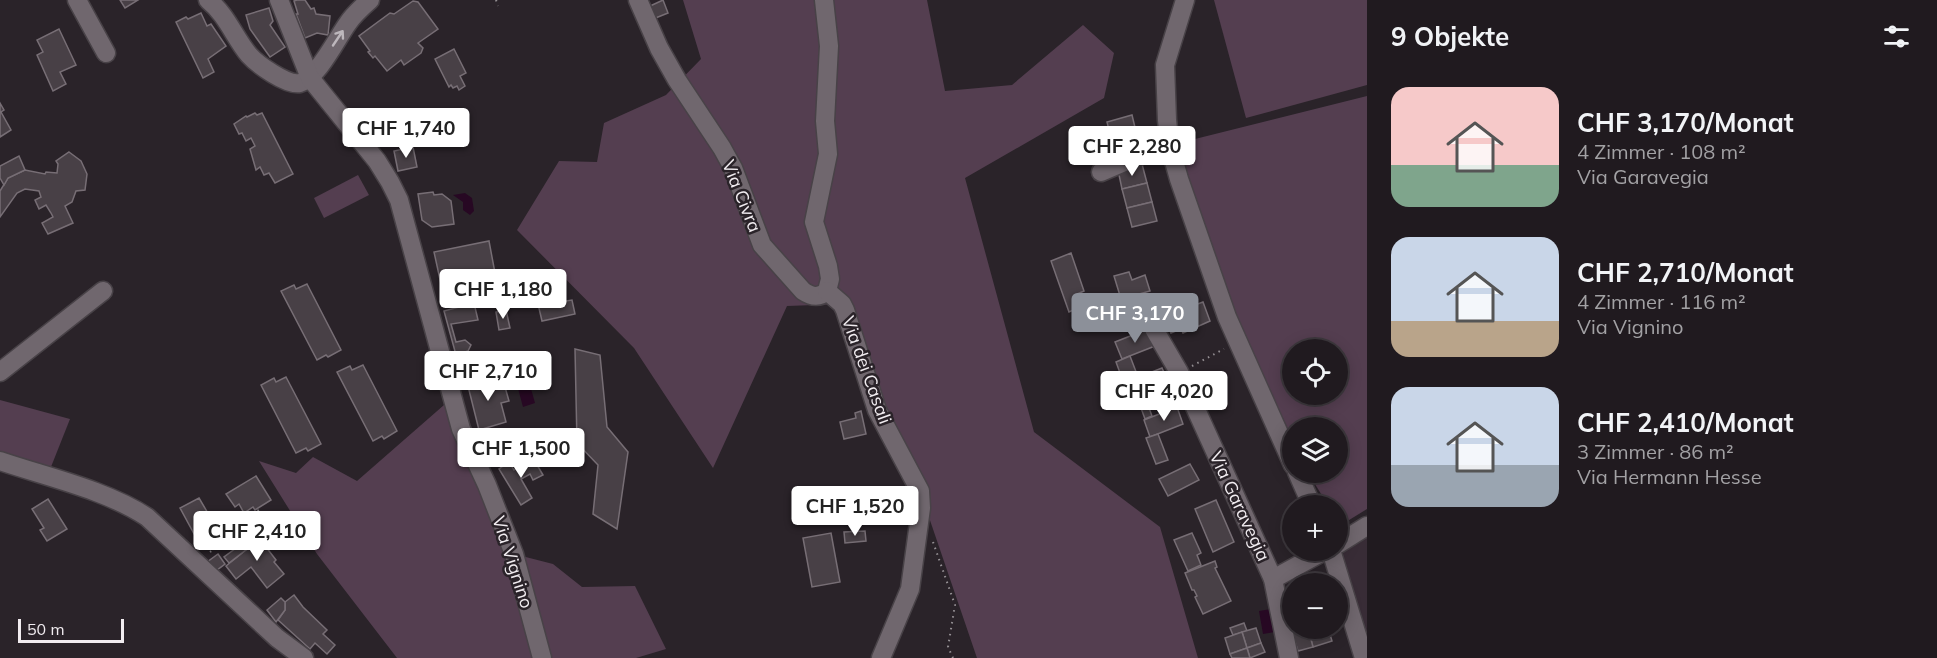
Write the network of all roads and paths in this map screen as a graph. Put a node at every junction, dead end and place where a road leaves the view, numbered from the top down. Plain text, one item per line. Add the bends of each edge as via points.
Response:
1 (77, 0) edge
2 (208, 0) edge
3 (279, 0) edge
4 (370, 0) edge
5 (496, 0) edge
6 (638, 0) edge
7 (824, 0) edge
8 (1185, 0) edge
9 (498, 6) dead end
10 (106, 53) dead end
11 (310, 78) junction
12 (1170, 147) junction
13 (1101, 171) dead end
14 (103, 291) dead end
15 (827, 291) junction
16 (1154, 329) dead end
17 (1237, 343) junction
18 (0, 372) edge
19 (1179, 372) junction
20 (1282, 441) edge
21 (0, 461) edge
22 (262, 508) dead end
23 (1367, 526) edge
24 (1348, 538) edge
25 (933, 540) dead end
26 (1306, 561) edge
27 (1334, 561) edge
28 (196, 563) junction
29 (1274, 579) junction
30 (304, 658) edge
31 (542, 658) edge
32 (881, 658) edge
33 (953, 658) edge
34 (1290, 658) edge
35 (1364, 658) edge

1 - 10 street
2 - 11 street via 256,62 294,83
3 - 11 street, Via Vignino
11 -> 4 street via 348,22
5 - 9 path
6 - 15 street, Via Civra via 677,80 733,168 762,245 810,295
7 - 15 street via 829,46 825,121 828,154 814,222 828,266
8 - 12 street via 1165,65
11 - 31 street, Via Vignino via 376,161 399,200 461,429 514,554
12 - 13 street
12 - 17 street
14 - 18 street
15 - 32 street, Via dei Casali via 845,310 877,410 920,491 910,589
16 - 19 street, Via Garavegia
17 - 19 path
17 - 20 street
19 - 29 street, Via Garavegia
21 - 28 street via 134,508
22 - 28 path via 247,518 248,524
23 - 24 street
25 - 33 path via 955,605 948,647
26 - 29 street
27 - 35 street
28 - 30 street
29 - 34 street, Via Garavegia

